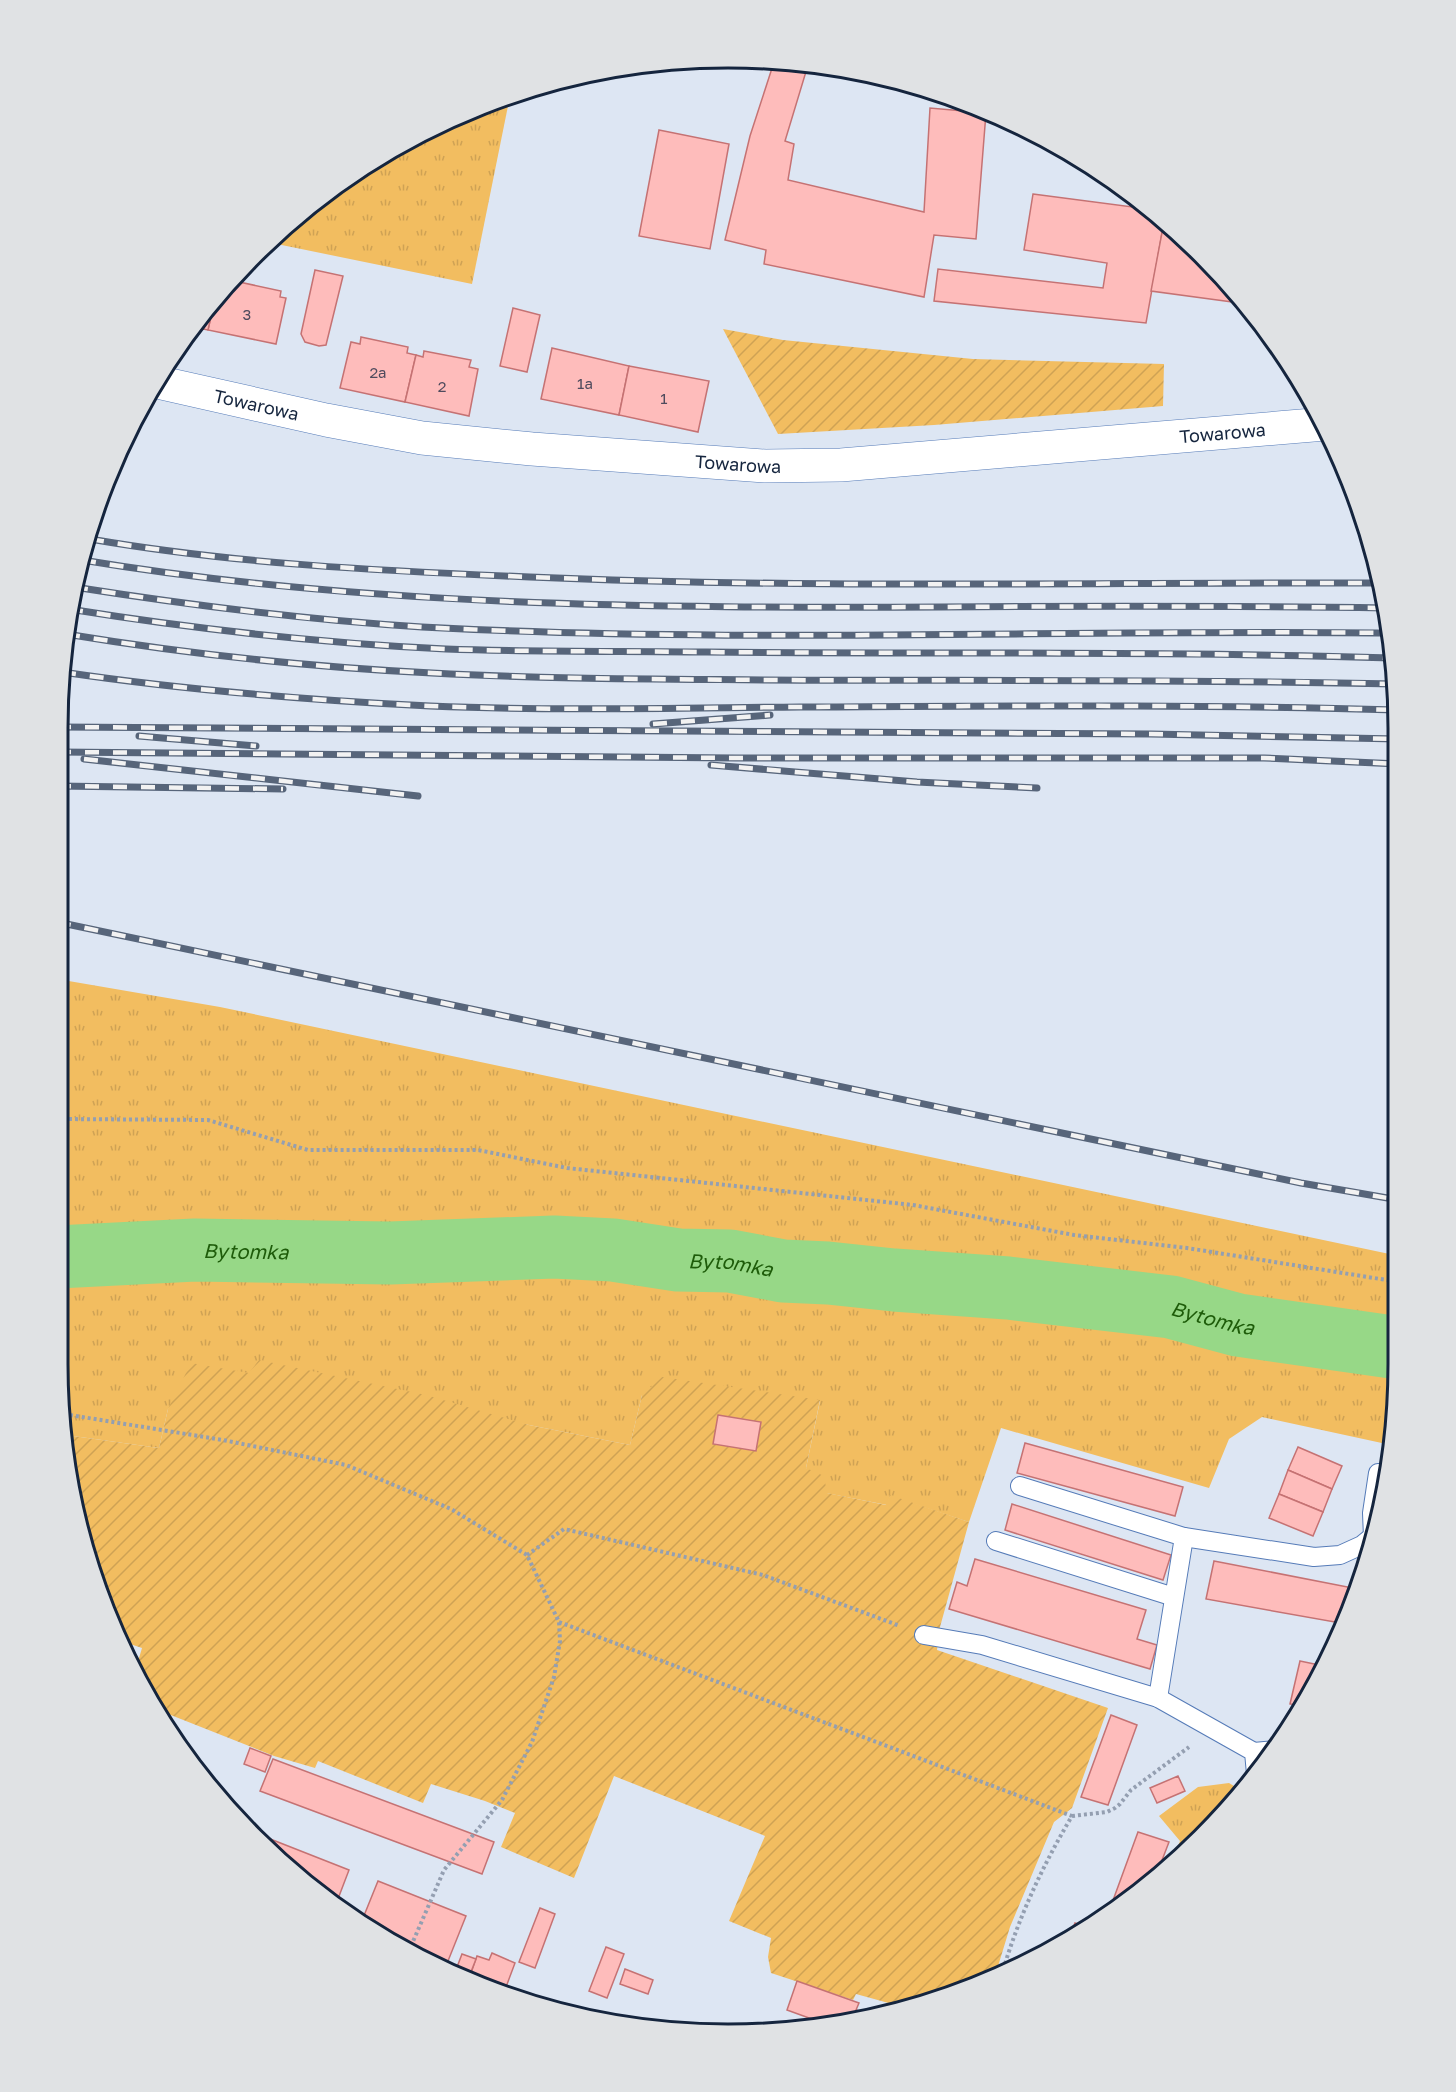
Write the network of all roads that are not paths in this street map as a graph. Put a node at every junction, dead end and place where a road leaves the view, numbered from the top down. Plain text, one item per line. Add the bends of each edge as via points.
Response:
1 (165, 384) edge
2 (1314, 425) edge
3 (1378, 1473) dead end
4 (1020, 1486) dead end
5 (1373, 1504) edge
6 (1184, 1537) junction
7 (996, 1541) dead end
8 (1363, 1544) edge
9 (1174, 1597) junction
10 (924, 1635) road end
11 (1158, 1698) junction
12 (1263, 1751) edge
13 (1254, 1752) junction
14 (1255, 1762) edge

1 - 2 street, Towarowa via 422,438 765,466 841,465
3 - 5 lane
4 - 6 lane
6 - 8 lane via 1314,1557 1340,1555
6 - 9 lane
7 - 9 lane
9 - 11 lane
10 - 11 lane via 982,1645
11 - 13 lane
12 - 13 lane
13 - 14 lane

